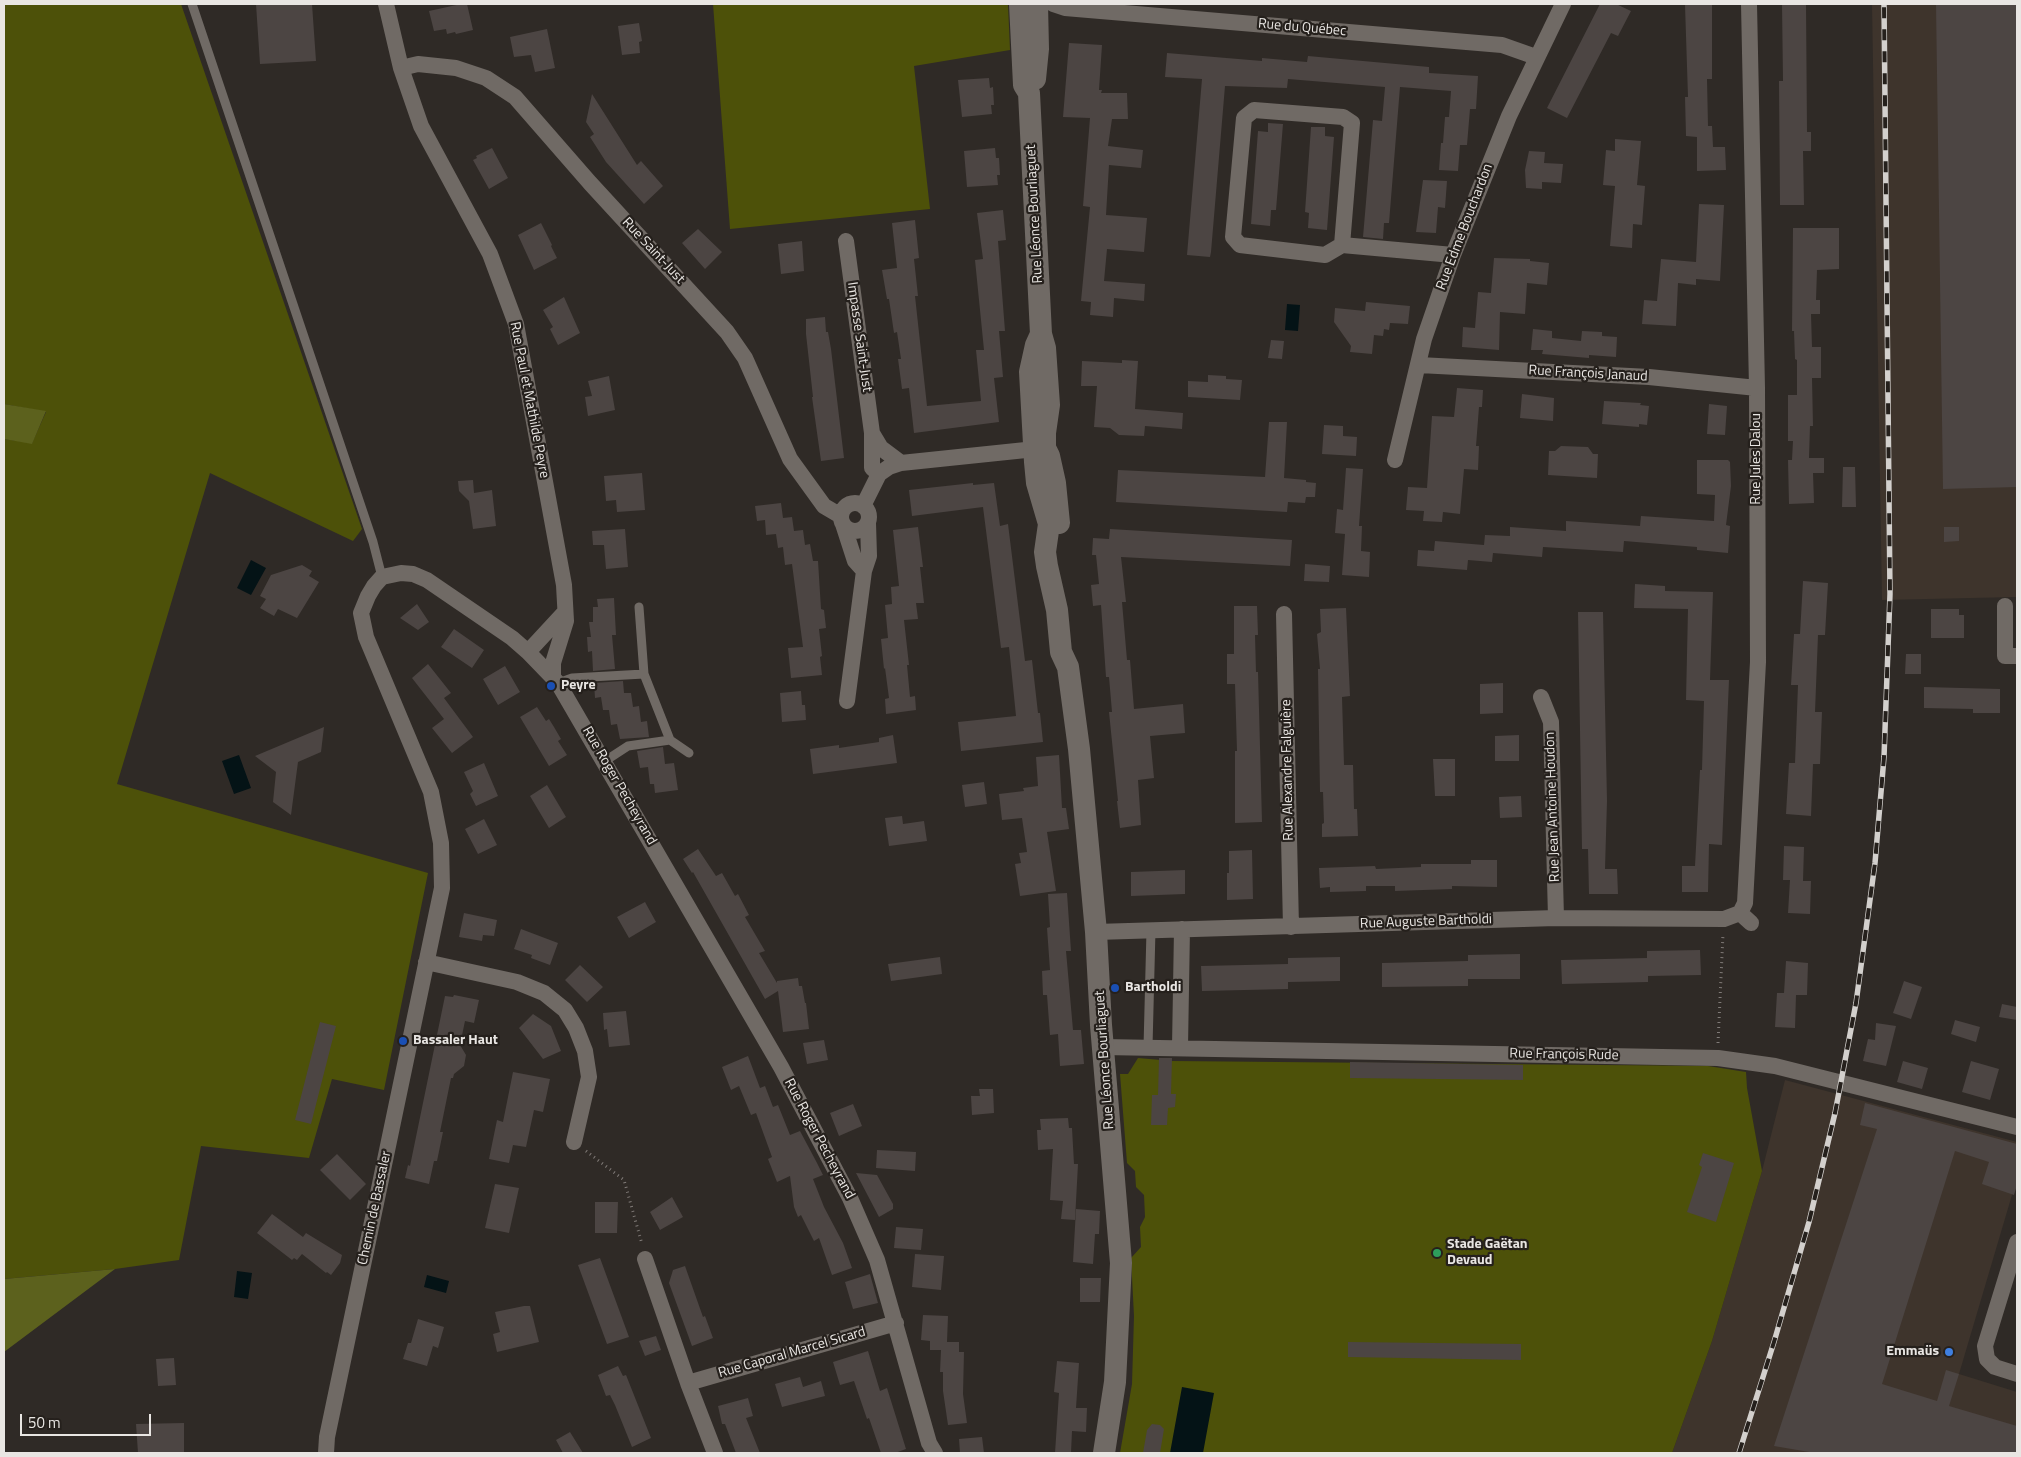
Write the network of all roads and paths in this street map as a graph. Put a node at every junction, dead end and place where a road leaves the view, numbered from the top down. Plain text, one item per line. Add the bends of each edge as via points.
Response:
1 (192, 4) edge
2 (386, 4) edge
3 (1020, 4) edge
4 (1563, 4) edge
5 (1749, 4) edge
6 (1059, 6) edge
7 (1032, 19) edge
8 (1536, 57) junction
9 (401, 68) junction
10 (846, 241) dead end
11 (1342, 245) junction
12 (1453, 255) junction
13 (1419, 365) junction
14 (1757, 388) junction
15 (872, 433) junction
16 (1040, 448) junction
17 (1395, 460) dead end
18 (902, 462) junction
19 (879, 474) junction
20 (864, 506) junction
21 (842, 520) junction
22 (868, 523) junction
23 (864, 571) junction
24 (382, 578) junction
25 (2006, 606) dead end
26 (639, 607) dead end
27 (564, 612) junction
28 (1284, 614) dead end
29 (528, 652) junction
30 (2017, 656) edge
31 (644, 674) junction
32 (556, 680) junction
33 (1540, 697) dead end
34 (847, 701) dead end
35 (670, 740) junction
36 (689, 754) dead end
37 (605, 761) junction
38 (1556, 918) junction
39 (1745, 918) joint
40 (1724, 919) junction
41 (1291, 927) junction
42 (1151, 930) junction
43 (1182, 930) junction
44 (1096, 932) junction
45 (426, 962) junction
46 (1103, 1047) junction
47 (1148, 1047) junction
48 (1180, 1047) junction
49 (1718, 1058) junction
50 (2017, 1127) edge
51 (574, 1142) dead end
52 (589, 1154) dead end
53 (641, 1242) dead end
54 (2017, 1242) edge
55 (645, 1259) dead end
56 (896, 1323) junction
57 (2017, 1374) edge
58 (688, 1383) junction
59 (326, 1453) edge
60 (715, 1453) edge
61 (935, 1453) edge
62 (1104, 1453) edge

1 - 24 lane via 370,532
2 - 9 street, Rue Paul et Mathilde Peyre
3 - 7 main road, Rue Léonce Bourliaguet
4 - 8 street, Rue Edme Bouchardon
5 - 14 street, Rue Jules Dalou
6 - 7 street, Rue du Québec
6 - 8 street, Rue du Québec via 1502,45
7 - 16 main road, Rue Léonce Bourliaguet via 1034,85 1029,93 1041,334 1049,405
8 - 12 street, Rue Edme Bouchardon
9 - 21 street, Rue Saint-Just via 418,64 456,68 486,78 515,97 727,332 745,358 790,459 824,506
9 - 27 street, Rue Paul et Mathilde Peyre via 421,126 490,254 516,324 564,585
10 - 15 street, Impasse Saint-Just
11 - 11 street via 1352,123 1344,117 1254,110 1244,118 1233,237 1240,245 1325,255
11 - 12 street
12 - 13 street, Rue Edme Bouchardon via 1424,339
13 - 14 street, Rue François Janaud via 1648,377
13 - 17 street, Rue Edme Bouchardon
14 - 39 street, Rue Jules Dalou via 1758,662
15 - 18 street via 881,448
15 - 19 street, Impasse Saint-Just via 872,468
16 - 18 street
16 - 44 main road, Rue Léonce Bourliaguet via 1049,456 1055,482 1060,533 1059,568 1068,600 1071,628 1072,649 1068,667
18 - 19 street
19 - 20 street
20 - 21 street via 850,504 842,511
20 - 22 street via 869,514
21 - 22 street via 849,530 858,531
21 - 23 street via 855,561
22 - 23 street via 869,556
23 - 34 street
24 - 29 street, Rue Roger Pecheyrand via 400,573 427,580
24 - 45 street via 368,596 361,613 366,638 431,792 441,843 442,888
25 - 30 street via 2005,656
26 - 31 lane
27 - 29 street
27 - 32 street, Rue Paul et Mathilde Peyre via 566,621 553,663
28 - 41 street, Rue Alexandre Falguière
29 - 32 street, Rue Roger Pecheyrand
31 - 32 lane
31 - 35 lane
32 - 37 street, Rue Roger Pecheyrand
33 - 38 street, Rue Jean Antoine Houdon via 1551,722
35 - 36 lane
35 - 37 lane via 628,746
37 - 56 street, Rue Roger Pecheyrand via 781,1067 846,1189 877,1260
38 - 40 street, Rue Auguste Bartholdi
38 - 41 street, Rue Auguste Bartholdi
39 - 40 street, Rue Auguste Bartholdi
40 - 49 path
41 - 43 street, Rue Auguste Bartholdi
42 - 43 street, Rue Auguste Bartholdi
42 - 44 street, Rue Auguste Bartholdi
42 - 47 lane
43 - 48 street
44 - 46 main road, Rue Léonce Bourliaguet
45 - 51 street via 517,982 544,993 565,1010 585,1050 589,1077
45 - 59 street, Chemin de Bassaler
46 - 47 street, Rue François Rude
46 - 62 main road, Rue Léonce Bourliaguet via 1121,1263 1114,1382
47 - 48 street, Rue François Rude
48 - 49 street, Rue François Rude
49 - 50 street, Rue François Rude via 1775,1066
52 - 53 path via 624,1180
54 - 57 street via 1985,1346 1987,1359 1995,1367
55 - 58 street
56 - 58 street, Rue Caporal Marcel Sicard
56 - 61 street, Rue Roger Pecheyrand via 929,1443
58 - 60 street

